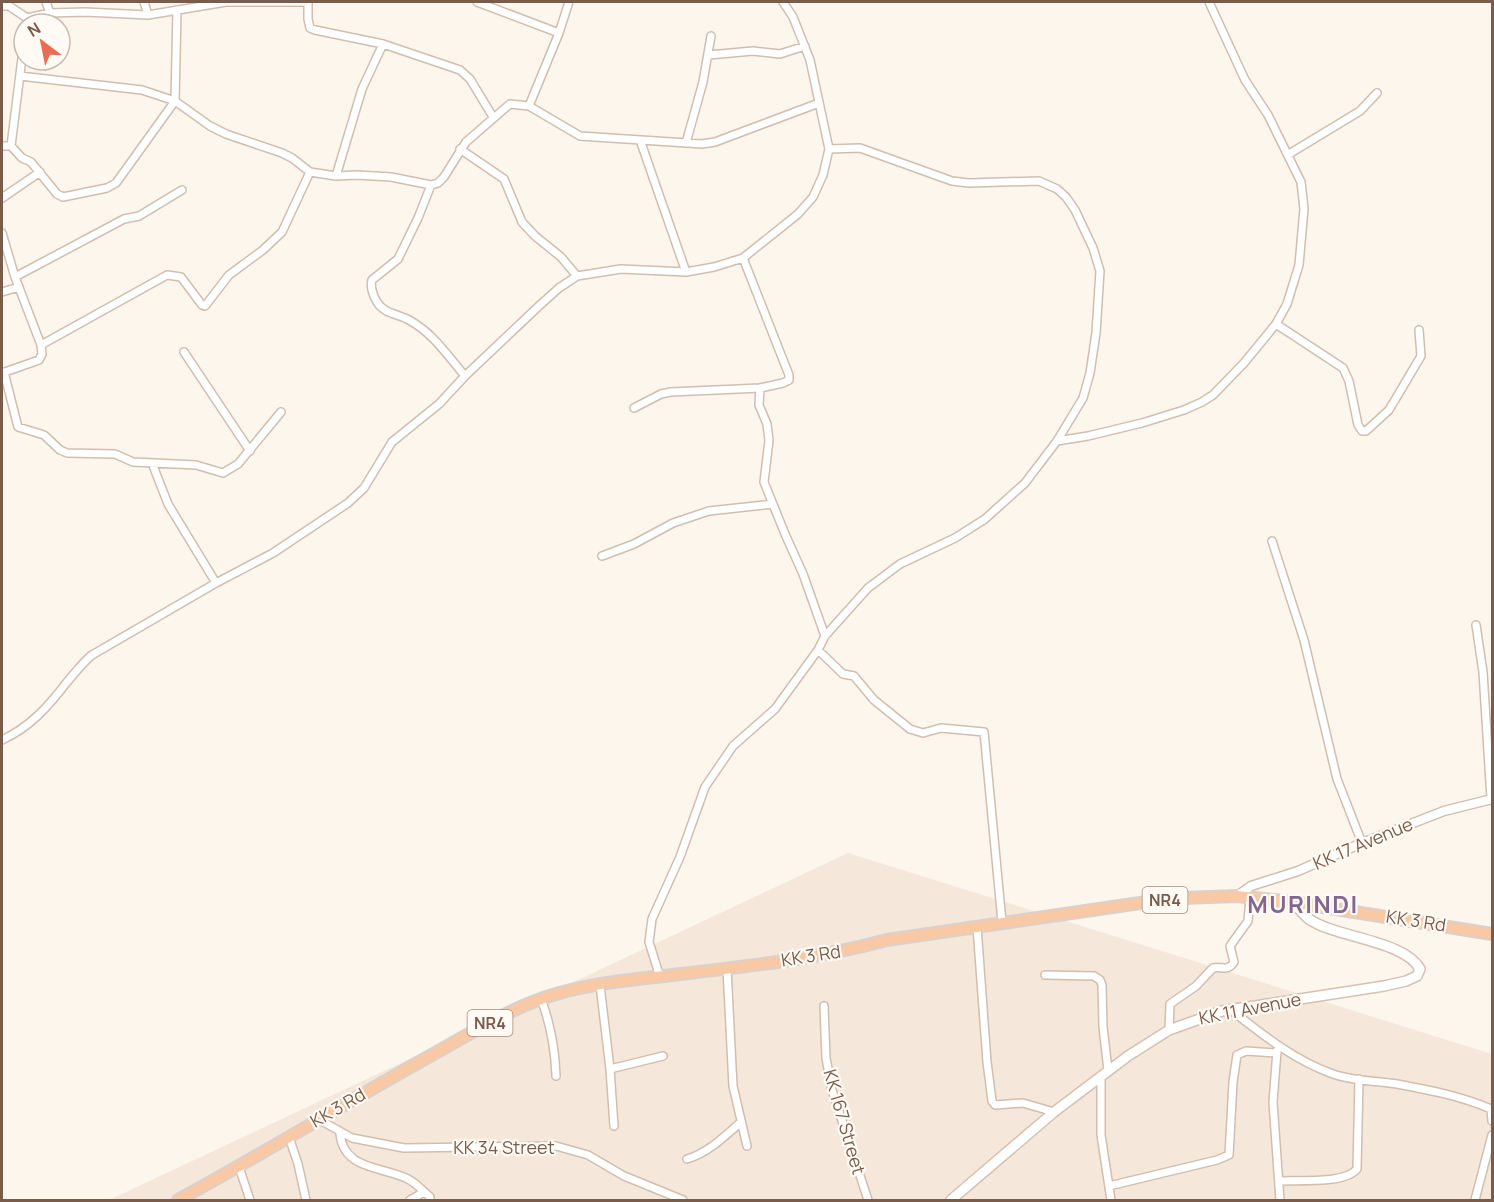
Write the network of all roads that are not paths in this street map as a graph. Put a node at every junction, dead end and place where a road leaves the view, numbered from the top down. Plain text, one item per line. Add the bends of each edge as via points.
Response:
1 (144, 2) edge
2 (308, 2) edge
3 (479, 2) edge
4 (568, 2) edge
5 (783, 2) edge
6 (1209, 2) edge
7 (2, 6) edge
8 (177, 10) junction
9 (16, 12) edge
10 (72, 12) edge
11 (148, 15) junction
12 (559, 33) junction
13 (711, 36) dead end
14 (383, 44) junction
15 (805, 46) junction
16 (709, 55) junction
17 (20, 72) edge
18 (20, 76) junction
19 (1377, 93) dead end
20 (175, 101) junction
21 (819, 104) junction
22 (529, 106) junction
23 (493, 117) junction
24 (640, 140) junction
25 (686, 143) junction
26 (2, 146) edge
27 (11, 146) junction
28 (460, 148) junction
29 (829, 148) junction
30 (1289, 154) junction
31 (40, 172) junction
32 (310, 172) junction
33 (336, 176) junction
34 (431, 185) junction
35 (182, 190) dead end
36 (2, 198) edge
37 (2, 233) edge
38 (743, 258) junction
39 (686, 272) junction
40 (577, 276) junction
41 (15, 277) junction
42 (19, 287) junction
43 (2, 292) edge
44 (1276, 324) junction
45 (1419, 330) dead end
46 (41, 345) junction
47 (184, 352) dead end
48 (3, 373) edge
49 (465, 376) junction
50 (760, 388) junction
51 (634, 408) dead end
52 (281, 412) dead end
53 (1057, 441) junction
54 (250, 451) junction
55 (152, 463) junction
56 (773, 504) junction
57 (1272, 542) dead end
58 (602, 556) dead end
59 (216, 583) junction
60 (1476, 625) dead end
61 (825, 636) junction
62 (818, 650) junction
63 (2, 740) edge
64 (1492, 799) edge
65 (1362, 843) junction
66 (1237, 896) junction
67 (1250, 898) junction
68 (1292, 902) junction
69 (1002, 922) junction
70 (977, 927) junction
71 (1492, 934) edge
72 (727, 969) junction
73 (1045, 975) dead end
74 (660, 977) junction
75 (600, 985) junction
76 (541, 999) junction
77 (824, 1006) dead end
78 (1231, 1010) junction
79 (1169, 1030) junction
80 (1277, 1049) junction
81 (663, 1056) dead end
82 (610, 1069) junction
83 (1105, 1073) junction
84 (556, 1076) dead end
85 (1359, 1080) junction
86 (1054, 1112) junction
87 (318, 1119) junction
88 (1492, 1121) edge
89 (741, 1122) junction
90 (614, 1126) dead end
91 (340, 1134) junction
92 (1492, 1135) edge
93 (289, 1137) junction
94 (747, 1146) dead end
95 (687, 1159) dead end
96 (239, 1167) junction
97 (1279, 1181) junction
98 (1109, 1186) junction
99 (424, 1192) junction
100 (178, 1200) edge
101 (250, 1200) edge
102 (306, 1200) edge
103 (410, 1200) edge
104 (430, 1200) edge
105 (683, 1200) edge
106 (868, 1200) edge
107 (951, 1200) edge
108 (1111, 1200) edge
109 (1280, 1200) edge
110 (1478, 1200) edge

1 - 11 street
2 - 8 street via 226,2
2 - 14 street via 310,28
3 - 12 street
4 - 12 street
5 - 15 street
6 - 30 street via 1245,80
7 - 9 street
8 - 11 street
8 - 20 street
10 - 11 street
12 - 22 street
13 - 16 street
14 - 23 street via 460,70 470,79
14 - 33 street via 362,89
15 - 16 street via 780,54 753,51
15 - 21 street
16 - 25 street
17 - 18 street
18 - 20 street via 142,90
18 - 27 street
19 - 30 street via 1360,111
20 - 31 street via 111,186 63,197
20 - 32 street via 210,126 282,153
21 - 25 street via 715,142
21 - 29 street
22 - 23 street via 510,104
22 - 24 street via 580,136
23 - 28 street
24 - 25 street
24 - 39 street
26 - 27 street
27 - 31 street
28 - 34 street via 444,177
28 - 40 street via 504,179 522,222 561,256
29 - 38 street via 813,197
29 - 53 street via 860,148 952,181 1039,181 1066,197 1093,248 1100,271 1088,381 1083,398
30 - 44 street via 1301,182 1304,209 1299,265
31 - 36 street
32 - 33 street
32 - 46 street via 282,232 229,275 205,306 181,277 167,275
33 - 34 street via 391,177
34 - 49 street via 398,259 370,284 383,308 422,328
35 - 41 street via 140,216 124,219
37 - 41 street
38 - 39 street
38 - 50 street via 789,375 783,383
39 - 40 street via 621,269
40 - 49 street via 559,288
41 - 42 street
42 - 43 street
42 - 46 street
44 - 45 street via 1343,368 1358,425 1366,432 1389,410 1421,356
44 - 53 street via 1244,363 1202,402 1142,423
46 - 48 street via 39,360
47 - 54 street
48 - 55 street via 20,429 44,435 67,453 115,454 133,462
49 - 59 street via 439,404 392,442 364,488 348,503 273,553
50 - 51 street via 671,392
50 - 56 street via 759,405 770,440 764,482
52 - 54 street
53 - 61 street via 1024,483 985,519 883,576
54 - 55 street via 224,473 196,465
55 - 59 street via 168,504
56 - 58 street via 709,511
56 - 61 street
57 - 65 street via 1304,640 1337,778
59 - 63 street via 92,655 42,713
60 - 64 street
61 - 62 street
62 - 69 street via 843,674 854,676 874,700 910,729 923,733 941,728 984,732
62 - 74 street via 775,709 733,746 705,787 652,919 649,942
64 - 65 street, KK 17 Avenue via 1444,811
65 - 66 street, KK 17 Avenue via 1251,886
66 - 67 highway, KK 3 Rd / NR4
66 - 69 highway, KK 3 Rd / NR4 via 1183,898
67 - 68 highway, KK 3 Rd / NR4
67 - 79 street via 1248,921 1230,946 1231,966 1213,968 1170,1004
68 - 71 highway, KK 3 Rd / NR4
68 - 78 main road, KK 11 Avenue via 1308,919 1323,926 1409,956 1420,969 1417,976 1384,986
69 - 70 highway, KK 3 Rd / NR4
70 - 72 highway, KK 3 Rd / NR4
70 - 86 street via 992,1101 995,1105 1023,1103
72 - 74 highway, KK 3 Rd / NR4
72 - 89 street via 733,1086
73 - 83 street via 1100,980
74 - 75 highway, KK 3 Rd / NR4
75 - 76 highway, KK 3 Rd / NR4
75 - 82 street
76 - 84 street via 553,1033
76 - 87 highway, KK 3 Rd / NR4 via 473,1032
77 - 106 street, KK 167 Street via 832,1090
78 - 79 main road, KK 11 Avenue
78 - 80 street
79 - 83 main road, KK 11 Avenue
80 - 85 street via 1332,1074
80 - 97 street via 1273,1102
80 - 98 street via 1237,1055 1229,1155
81 - 82 street
82 - 90 street
83 - 86 main road, KK 11 Avenue
83 - 98 street via 1101,1136
85 - 88 street via 1397,1084 1476,1102 1491,1109
85 - 97 street via 1357,1169 1336,1179
86 - 107 main road, KK 11 Avenue
87 - 91 street, KK 34 Street
87 - 93 highway, KK 3 Rd / NR4
89 - 94 street
89 - 95 street via 705,1151
91 - 99 street via 341,1147 360,1165 411,1180
91 - 105 street, KK 34 Street via 404,1148 556,1146 588,1155
92 - 110 street
93 - 96 highway, KK 3 Rd / NR4
93 - 102 street
96 - 100 highway, KK 3 Rd / NR4
96 - 101 street
97 - 109 street
98 - 108 street
99 - 103 street
99 - 104 street

